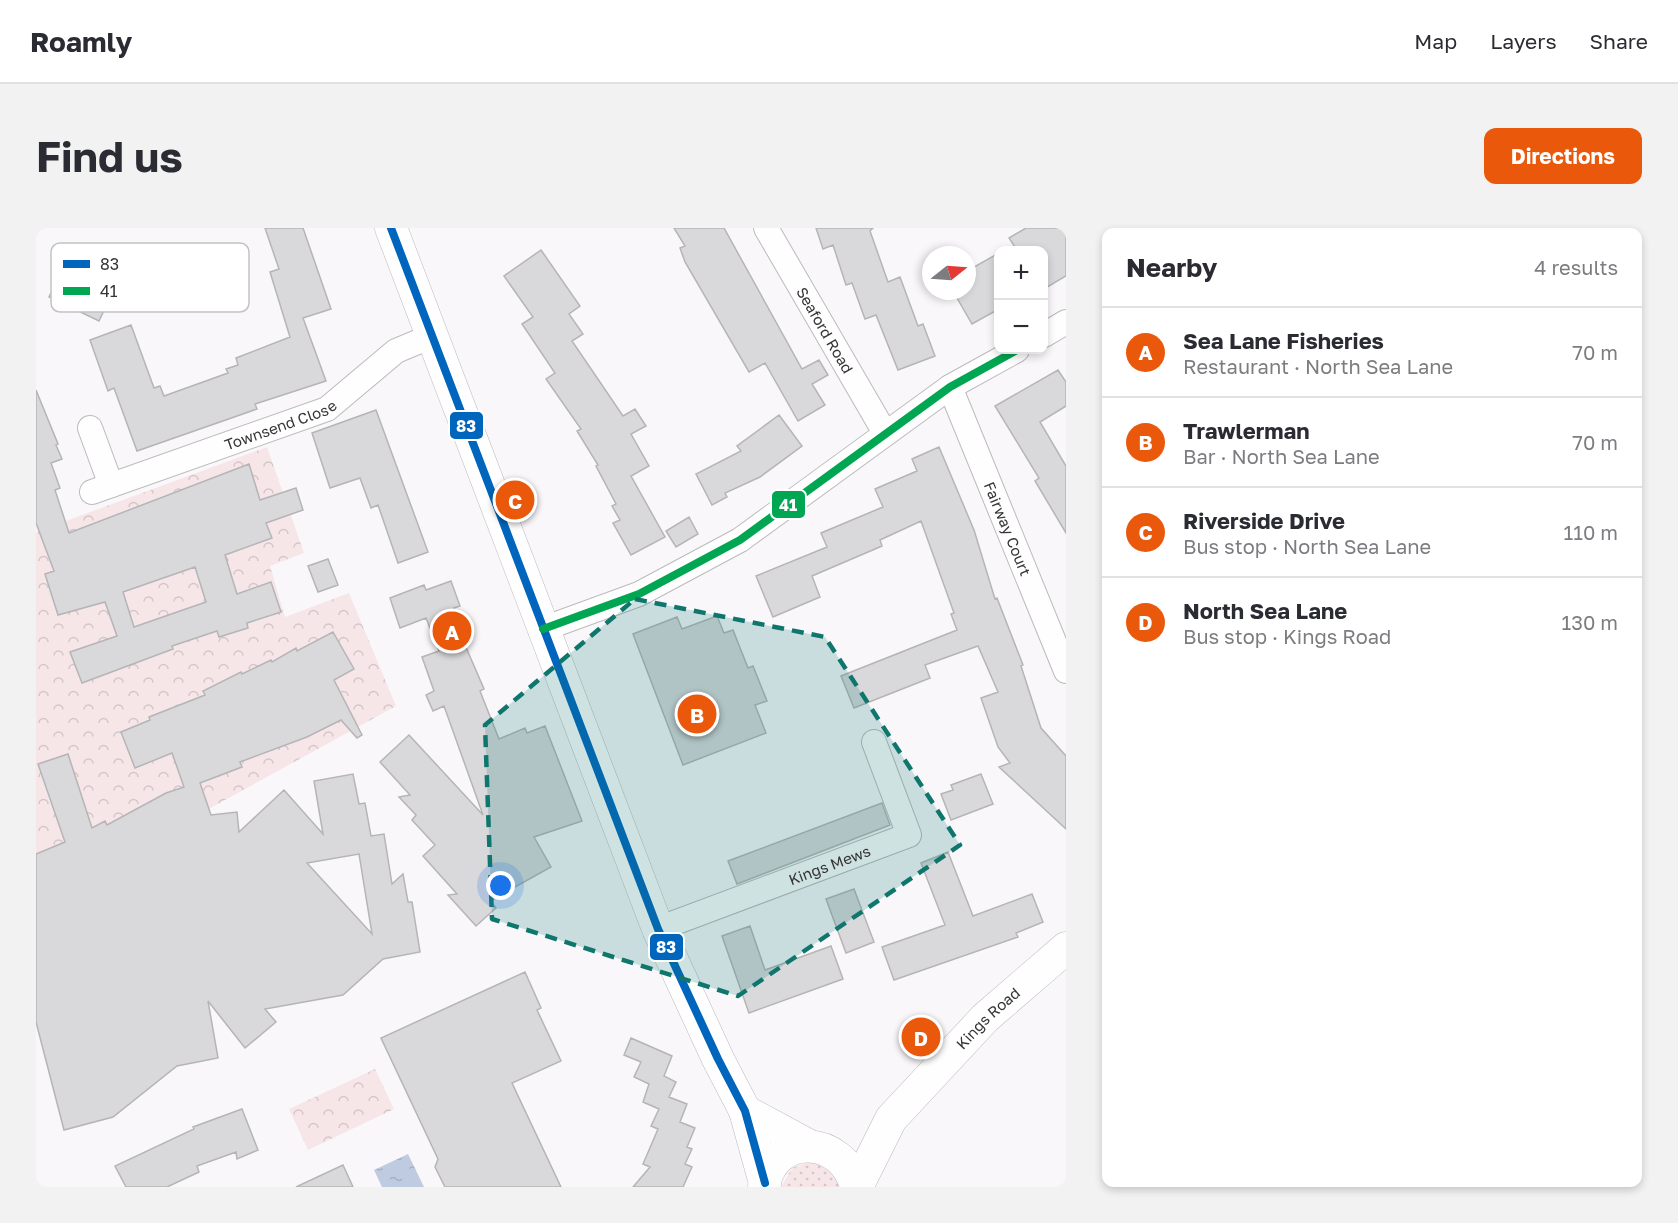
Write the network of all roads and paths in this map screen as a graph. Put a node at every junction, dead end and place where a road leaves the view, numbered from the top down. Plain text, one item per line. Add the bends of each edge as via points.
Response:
1 (391, 228) edge
2 (766, 228) edge
3 (1066, 322) edge
4 (1048, 333) edge
5 (432, 336) junction
6 (1010, 354) edge
7 (950, 387) junction
8 (90, 428) dead end
9 (885, 433) junction
10 (543, 629) junction
11 (1066, 671) edge
12 (874, 742) dead end
13 (658, 929) junction
14 (1066, 948) edge
15 (745, 1111) junction
16 (891, 1119) junction
17 (821, 1149) junction
18 (765, 1185) edge
19 (856, 1187) edge

1 - 5 street
2 - 9 street, Seaford Road
3 - 4 street
5 - 8 street, Townsend Close via 396,351 327,409 101,488
5 - 10 street
6 - 7 street
7 - 9 street
7 - 11 street, Fairway Court
9 - 10 street via 740,540 639,594
10 - 13 street
12 - 13 street, Kings Mews via 909,835
13 - 15 street
14 - 16 street, Kings Road via 986,1018
15 - 17 street
15 - 18 street
16 - 17 street, Kings Road
16 - 19 street, Kings Road
17 - 18 street, Kings Road via 794,1148 781,1156 770,1168
17 - 19 street via 849,1168

